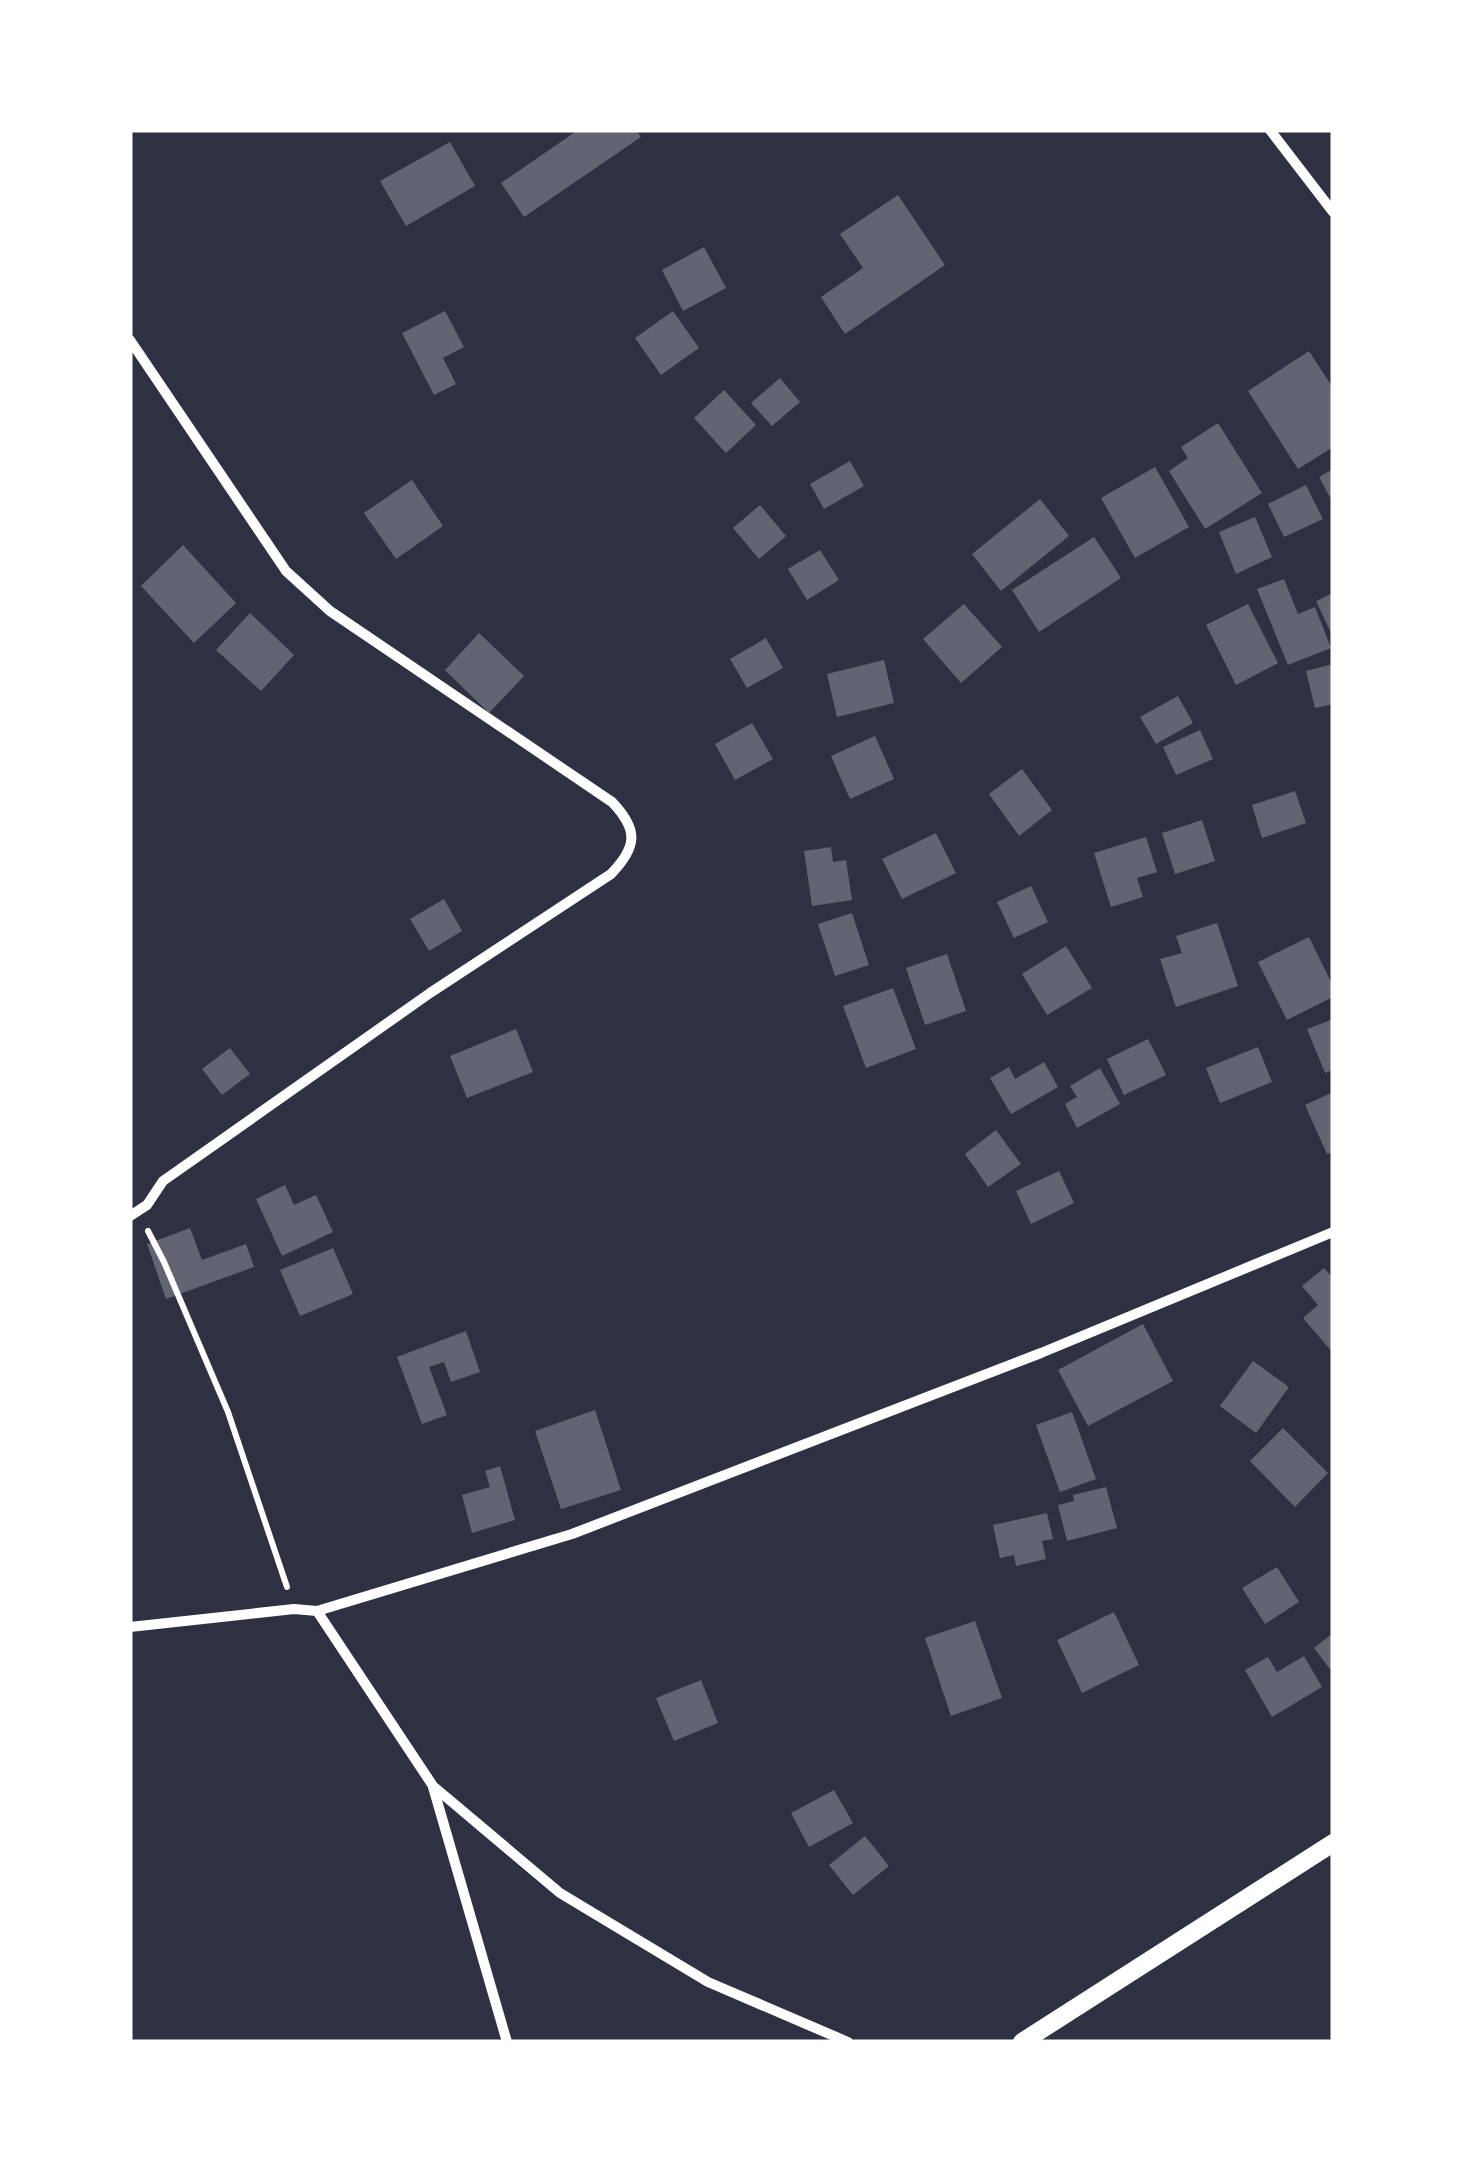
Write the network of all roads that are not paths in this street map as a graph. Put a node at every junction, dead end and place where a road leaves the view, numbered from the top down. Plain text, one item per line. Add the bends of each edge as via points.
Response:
1 (1270, 130) edge
2 (1333, 212) edge
3 (130, 340) edge
4 (130, 1216) edge
5 (1333, 1232) edge
6 (317, 1611) junction
7 (130, 1627) edge
8 (433, 1786) junction
9 (1333, 1842) edge
10 (507, 2042) edge
11 (848, 2042) edge
12 (1022, 2042) edge

1 - 2 street
3 - 4 street via 286,570 330,611 612,802 626,816 631,836 628,857 611,874 163,1182 147,1206
5 - 6 street via 572,1534
6 - 7 street
6 - 8 street
8 - 10 street
8 - 11 street via 560,1894 708,1982
9 - 12 street

